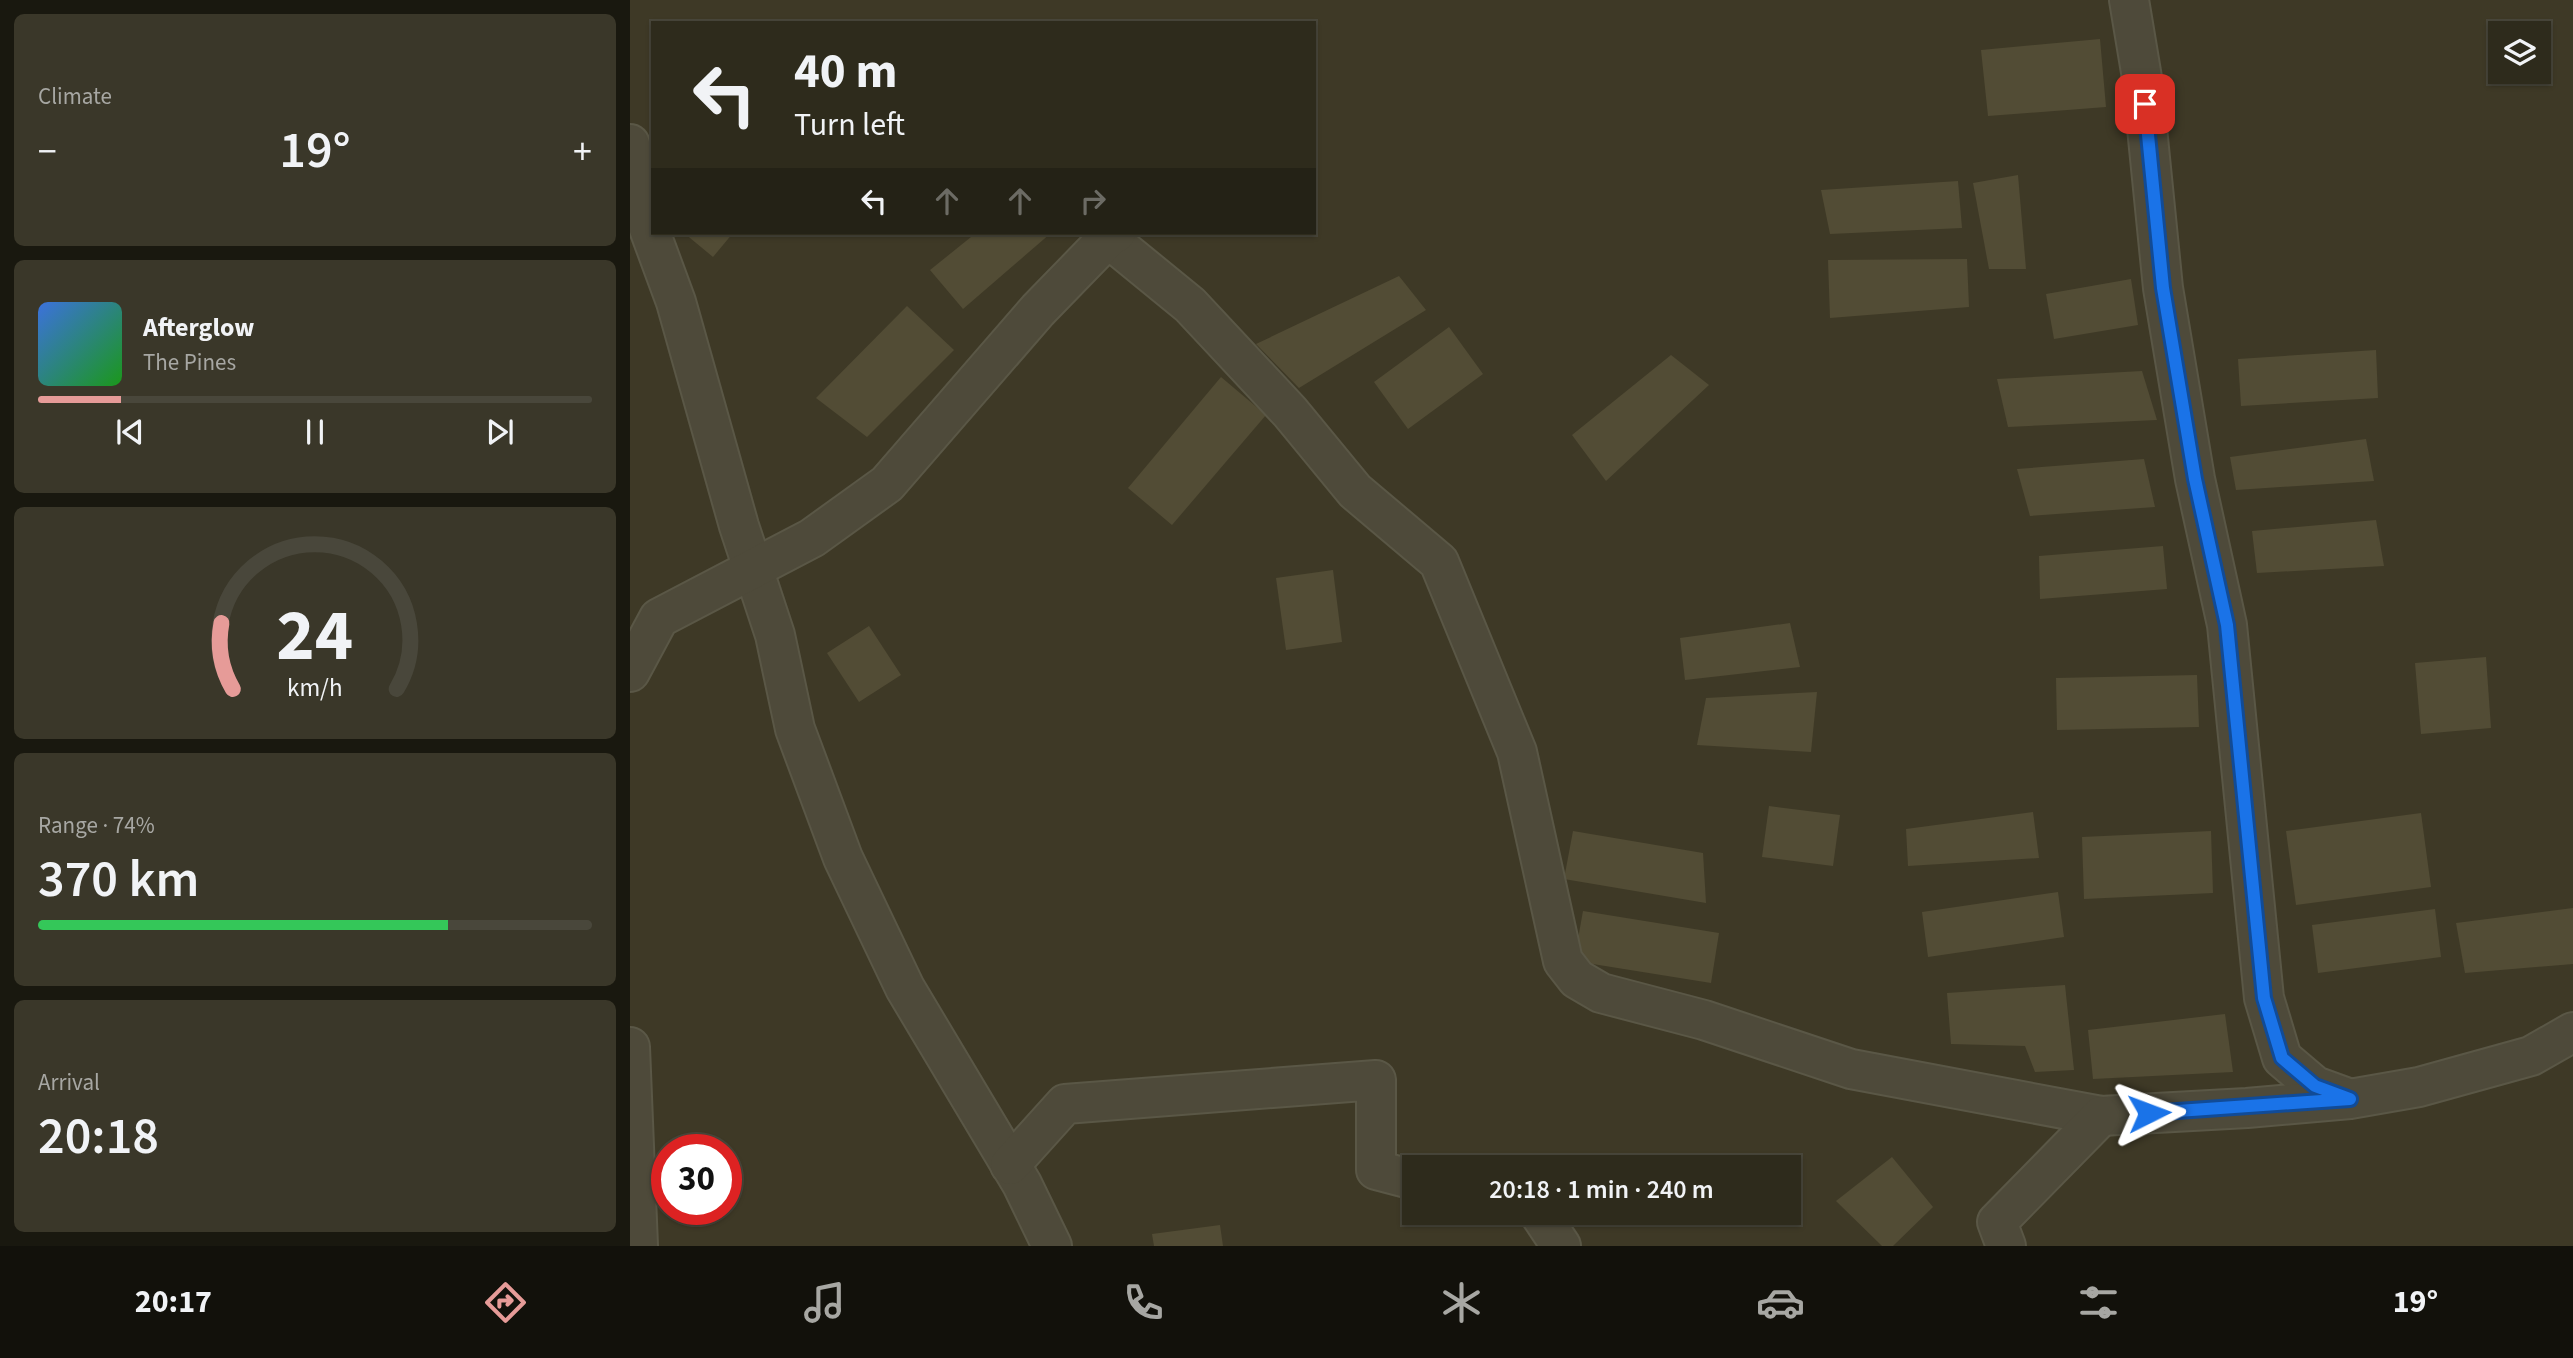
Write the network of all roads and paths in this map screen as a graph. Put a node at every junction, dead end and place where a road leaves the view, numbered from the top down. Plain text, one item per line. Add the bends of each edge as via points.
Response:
1 (2129, 0) edge
2 (630, 144) edge
3 (651, 234) edge
4 (651, 235) edge
5 (1112, 235) edge
6 (753, 569) junction
7 (630, 672) edge
8 (2573, 1032) edge
9 (630, 1047) edge
10 (2350, 1099) junction
11 (2101, 1115) junction
12 (1010, 1165) junction
13 (1402, 1177) edge
14 (1547, 1225) edge
15 (638, 1246) edge
16 (1052, 1246) edge
17 (1561, 1246) edge
18 (2006, 1246) edge

1 - 10 street via 2142,78 2163,288 2195,479 2227,625 2264,998 2282,1058 2315,1086
2 - 3 street
4 - 6 street via 676,302
5 - 6 street via 1038,310 887,484 812,538
5 - 11 street via 1191,304 1290,411 1355,491 1439,562 1517,752 1563,961 1577,979 1601,993 1704,1020 1851,1069
6 - 7 street via 659,618
6 - 12 street via 775,635 795,729 843,858 905,988
8 - 10 street via 2531,1056 2419,1087
9 - 15 street
10 - 11 street
11 - 18 street via 1997,1222
12 - 13 street via 1065,1104 1376,1080 1376,1170
12 - 16 street
14 - 17 street

